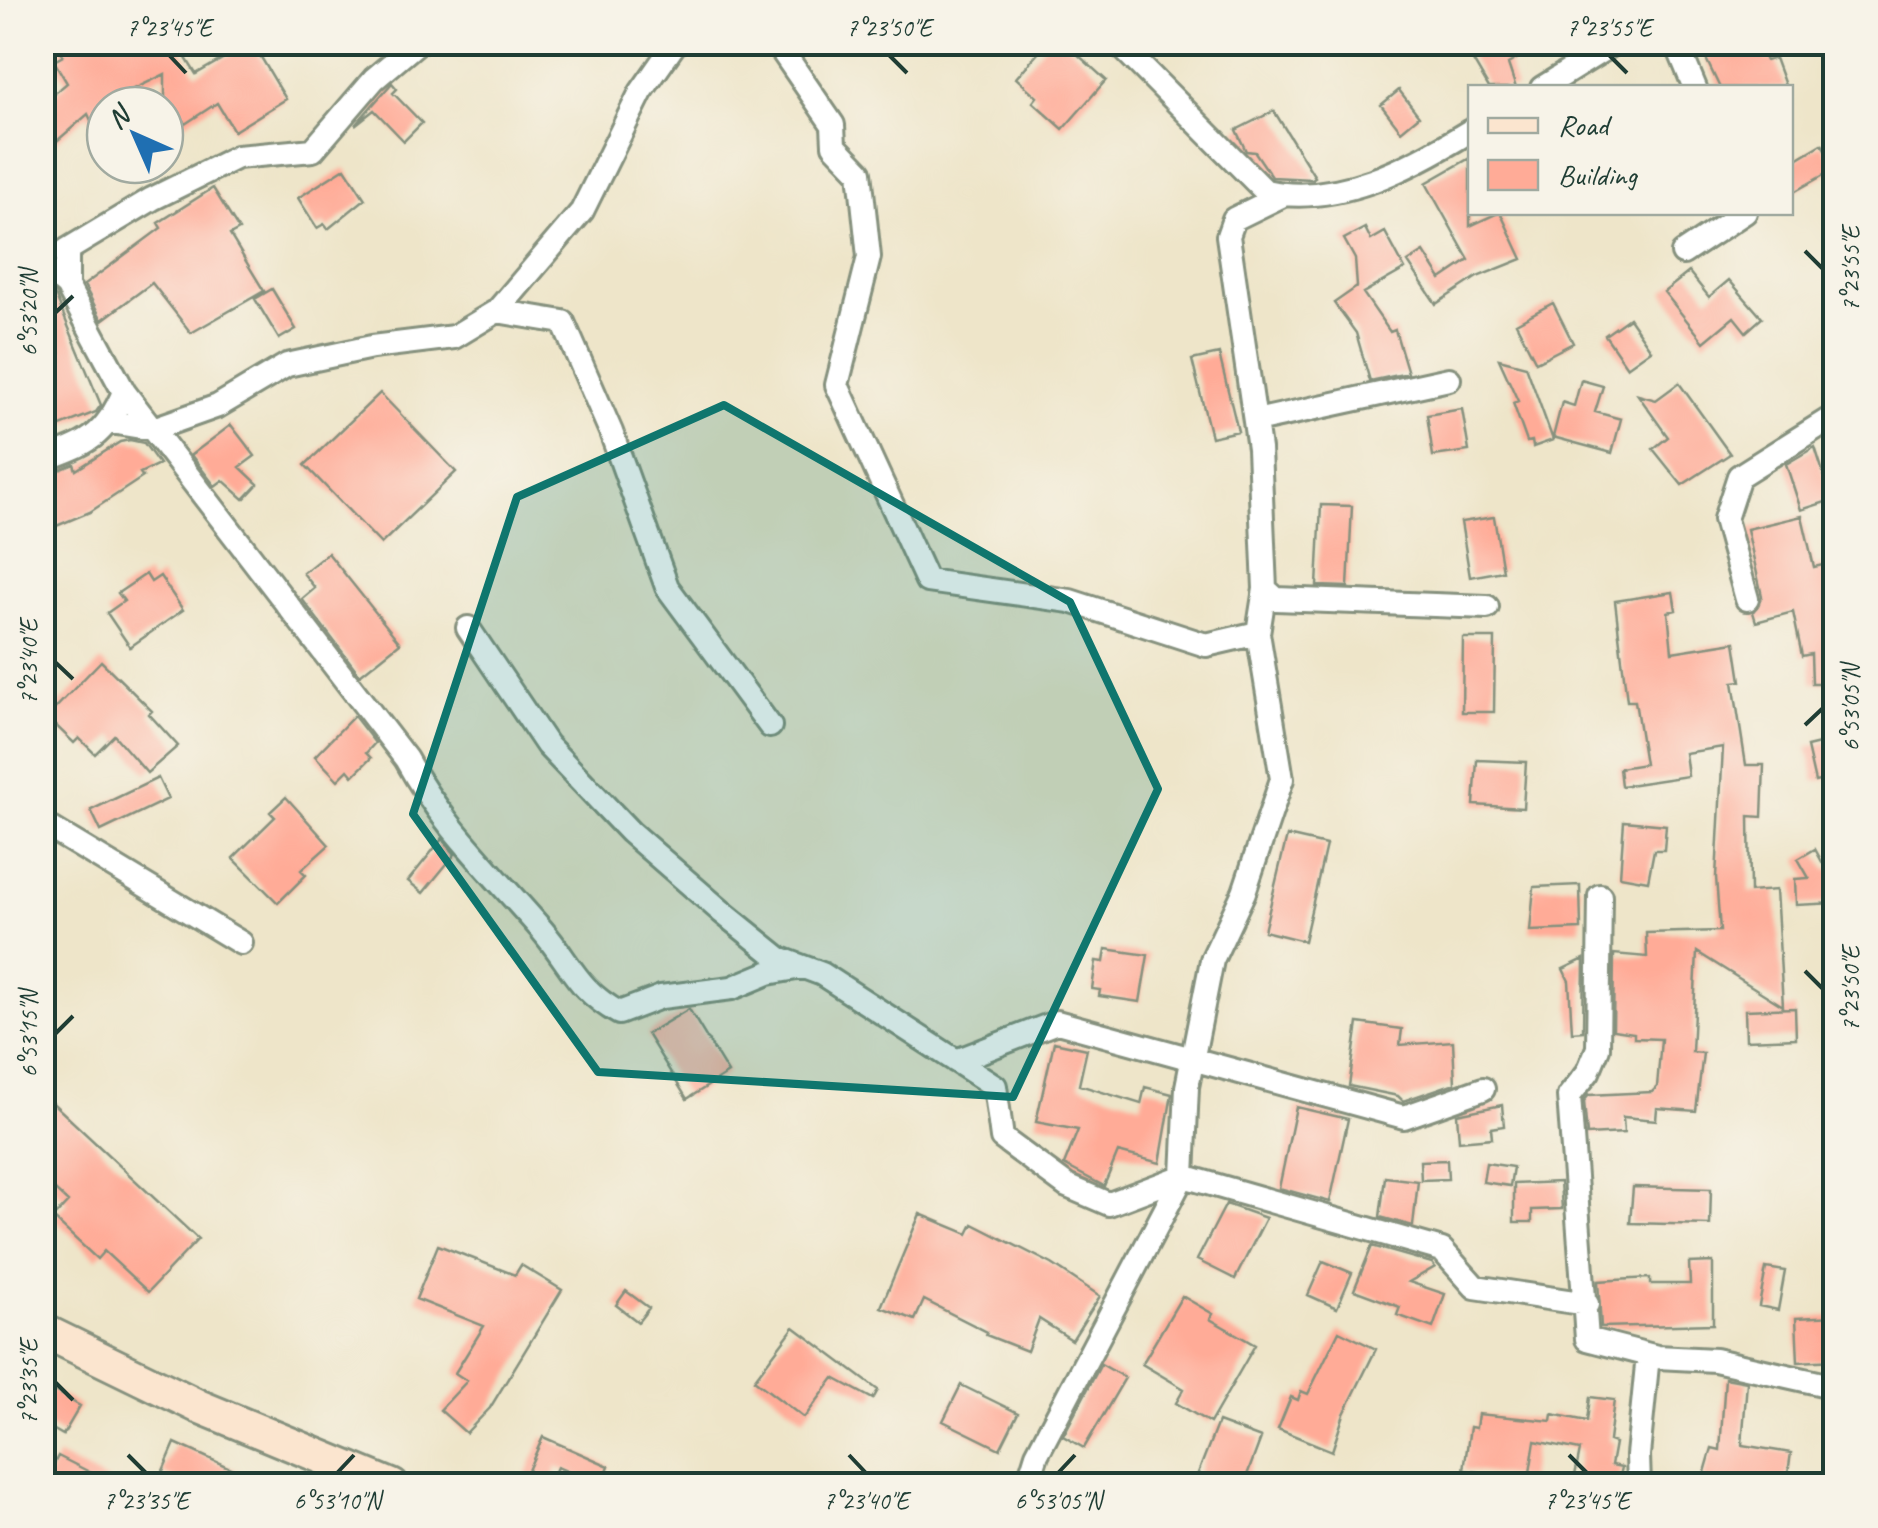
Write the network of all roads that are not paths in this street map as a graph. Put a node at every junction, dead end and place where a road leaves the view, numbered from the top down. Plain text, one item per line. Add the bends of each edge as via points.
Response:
1 (418, 42) edge
2 (676, 42) edge
3 (776, 42) edge
4 (1116, 42) edge
5 (1616, 42) edge
6 (1676, 42) edge
7 (1547, 85) edge
8 (1693, 85) edge
9 (1468, 132) edge
10 (1283, 195) junction
11 (1740, 215) edge
12 (1683, 253) dead end
13 (42, 266) edge
14 (67, 286) junction
15 (497, 311) junction
16 (1450, 378) dead end
17 (124, 392) junction
18 (1836, 415) edge
19 (1256, 420) junction
20 (111, 422) junction
21 (152, 429) junction
22 (42, 460) edge
23 (1266, 589) junction
24 (1746, 600) dead end
25 (1487, 606) dead end
26 (468, 628) dead end
27 (1258, 634) junction
28 (770, 726) dead end
29 (42, 822) edge
30 (1600, 896) dead end
31 (241, 944) dead end
32 (802, 967) junction
33 (956, 1060) junction
34 (1191, 1061) junction
35 (1483, 1089) dead end
36 (1182, 1176) junction
37 (1587, 1304) junction
38 (42, 1330) edge
39 (1648, 1356) junction
40 (1836, 1387) edge
41 (392, 1486) edge
42 (1028, 1486) edge
43 (1640, 1486) edge

1 - 14 street via 374,79 313,150 237,157 67,250
2 - 15 street via 641,92 582,211
3 - 27 street via 833,125 834,145 860,172 870,257 837,385 927,581 1070,601 1206,644
4 - 10 street via 1265,191
5 - 7 street
6 - 8 street
9 - 10 street via 1388,176 1298,198
10 - 19 street via 1234,219 1228,236
11 - 12 street
13 - 14 street
14 - 17 street
15 - 21 street via 454,337 287,365 218,406
15 - 28 street via 564,322 667,587
16 - 19 street
17 - 20 street
17 - 21 street
18 - 24 street via 1739,476 1725,519
19 - 23 street
20 - 21 street
20 - 22 street via 84,444
21 - 32 street via 406,759 433,809 548,936 588,996 619,1013 661,997 732,988
23 - 25 street via 1276,599
23 - 27 street
26 - 32 street via 547,745 630,832 779,958
27 - 34 street via 1282,779 1244,892 1212,960
29 - 31 street
30 - 37 street via 1598,1048 1569,1096
32 - 33 street
33 - 34 street via 1058,1022
33 - 36 street via 995,1086 1002,1138 1067,1186 1110,1204
34 - 35 street via 1404,1117
34 - 36 street
36 - 37 street via 1442,1250 1475,1287
36 - 42 street via 1037,1454
37 - 39 street via 1587,1339
38 - 41 street via 198,1406
39 - 40 street via 1716,1360
39 - 43 street

